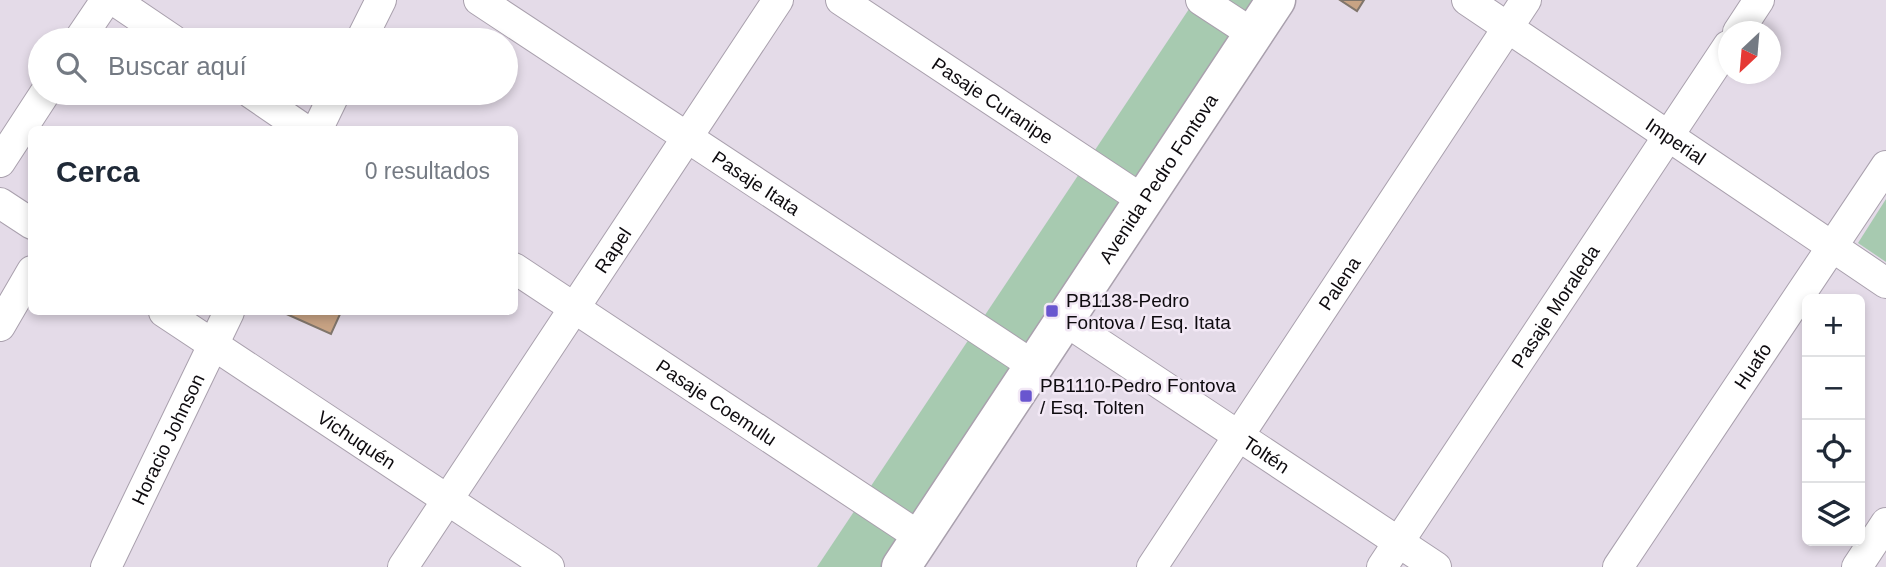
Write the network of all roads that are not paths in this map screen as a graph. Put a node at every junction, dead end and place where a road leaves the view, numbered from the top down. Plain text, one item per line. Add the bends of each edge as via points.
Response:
1 (106, 0) edge
2 (114, 0) edge
3 (380, 0) edge
4 (479, 0) edge
5 (778, 0) edge
6 (841, 0) edge
7 (1201, 0) edge
8 (1276, 0) edge
9 (1467, 0) edge
10 (1526, 0) edge
11 (1759, 0) edge
12 (1745, 21) edge
13 (87, 28) edge
14 (155, 28) edge
15 (367, 28) edge
16 (1508, 28) junction
17 (1253, 34) junction
18 (1718, 62) edge
19 (37, 105) edge
20 (269, 105) edge
21 (329, 105) edge
22 (299, 126) edge
23 (319, 126) edge
24 (1669, 136) junction
25 (688, 137) junction
26 (0, 162) edge
27 (1886, 166) edge
28 (1143, 200) junction
29 (0, 203) edge
30 (28, 221) edge
31 (1832, 247) junction
32 (518, 271) edge
33 (28, 278) edge
34 (1886, 283) edge
35 (575, 308) junction
36 (169, 315) edge
37 (228, 315) edge
38 (1064, 320) junction
39 (0, 326) edge
40 (213, 344) junction
41 (1034, 366) junction
42 (1238, 436) junction
43 (448, 500) junction
44 (1886, 523) edge
45 (1399, 542) junction
46 (910, 552) edge
47 (106, 567) edge
48 (403, 567) edge
49 (548, 567) edge
50 (1152, 567) edge
51 (1382, 567) edge
52 (1436, 567) edge
53 (1618, 567) edge
54 (1857, 567) edge

1 - 13 street
2 - 14 street
3 - 15 street
4 - 25 street, Pasaje Itata
5 - 25 street, Rapel
6 - 28 street, Pasaje Curanipe
7 - 17 street
8 - 17 main road, Avenida Pedro Fontova
9 - 16 street, Imperial
10 - 16 street, Palena
11 - 12 street
16 - 24 street, Imperial
16 - 42 street, Palena
17 - 28 main road, Avenida Pedro Fontova
18 - 24 street, Pasaje Moraleda
19 - 26 street
20 - 22 street
21 - 23 street
24 - 31 street, Imperial
24 - 45 street, Pasaje Moraleda
25 - 35 street, Rapel
25 - 41 street, Pasaje Itata
27 - 31 street, Huafo
28 - 38 main road, Avenida Pedro Fontova
29 - 30 street
31 - 34 street, Imperial
31 - 53 street, Huafo
32 - 35 street, Pasaje Coemulu
33 - 39 street
35 - 43 street, Rapel
35 - 46 street, Pasaje Coemulu
36 - 40 street, Vichuquén
37 - 40 street, Horacio Johnson
38 - 41 main road, Avenida Pedro Fontova
38 - 42 street, Toltén
40 - 43 street, Vichuquén
40 - 47 street, Horacio Johnson
41 - 46 main road, Avenida Pedro Fontova
42 - 45 street, Toltén
42 - 50 street, Palena
43 - 48 street, Rapel
43 - 49 street, Vichuquén
44 - 54 street
45 - 51 street, Pasaje Moraleda
45 - 52 street, Toltén

